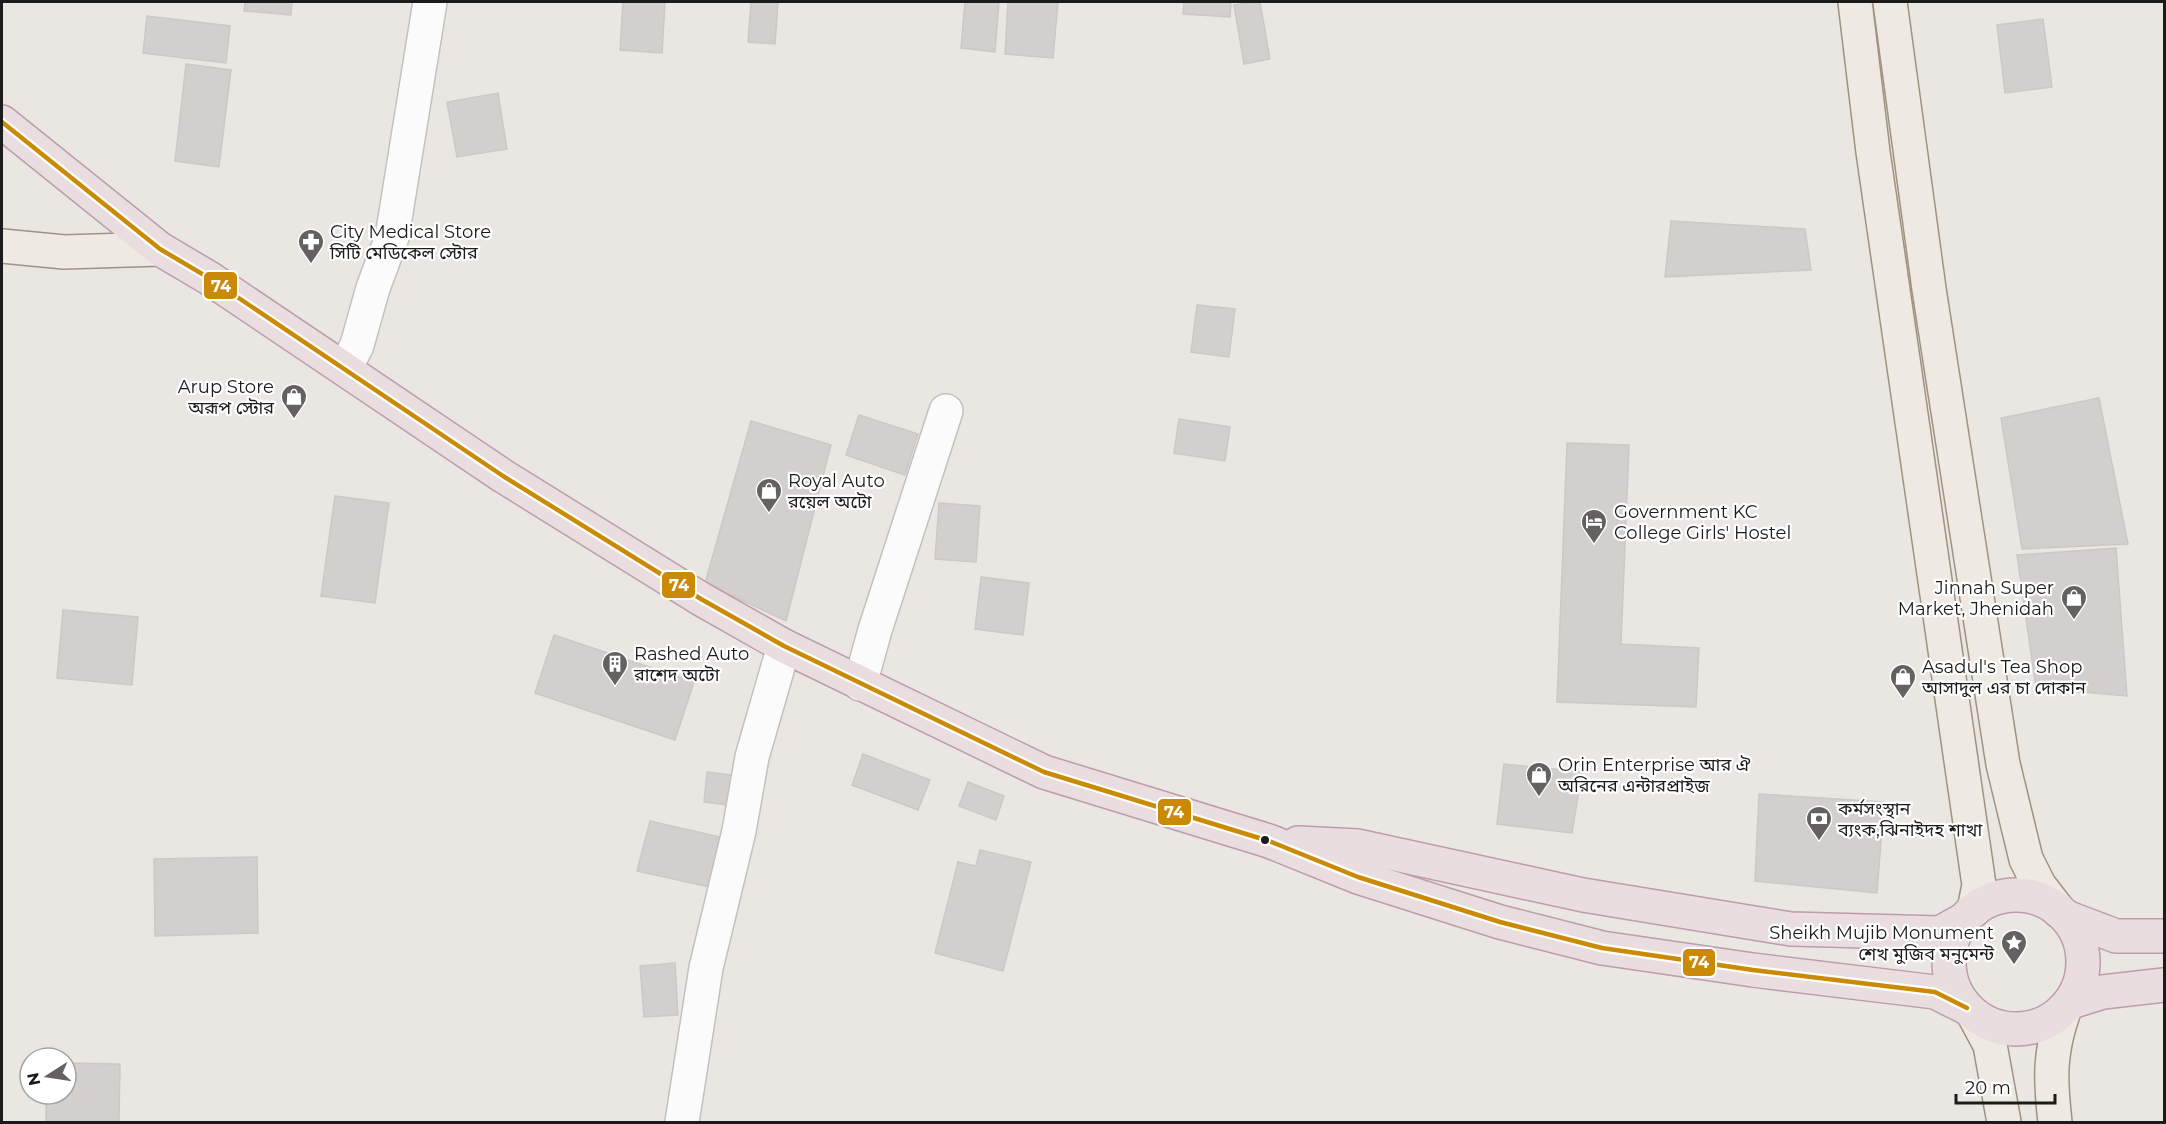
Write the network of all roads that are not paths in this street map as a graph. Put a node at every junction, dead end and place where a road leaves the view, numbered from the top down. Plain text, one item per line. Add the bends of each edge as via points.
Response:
1 (430, 2) edge
2 (1855, 2) edge
3 (1890, 2) edge
4 (2, 122) edge
5 (2, 246) edge
6 (160, 249) junction
7 (345, 369) junction
8 (946, 411) dead end
9 (784, 646) junction
10 (860, 684) junction
11 (1269, 841) junction
12 (1970, 914) junction
13 (2062, 914) junction
14 (2164, 936) edge
15 (2164, 985) edge
16 (2068, 1005) junction
17 (1971, 1011) junction
18 (682, 1122) edge
19 (2004, 1122) edge
20 (2055, 1122) edge

1 - 7 street via 392,237 357,345
2 - 12 main road via 1876,176 1979,885
3 - 13 main road via 1929,289 2003,764 2026,859 2039,885
4 - 6 highway
5 - 6 main road via 64,252
6 - 7 highway
7 - 9 highway via 503,476 700,599
8 - 10 street
9 - 10 highway
9 - 18 street via 752,757 739,831 706,968
10 - 11 highway via 1044,772
11 - 12 highway via 1358,846 1583,895 1791,930 1940,933
11 - 17 highway via 1467,912 1602,948 1935,992
12 - 13 highway via 2007,896 2043,901
12 - 17 highway via 1951,948 1949,964 1958,995
13 - 14 highway via 2116,936
13 - 16 highway via 2081,944 2084,959 2078,989
15 - 16 highway via 2103,992
16 - 17 highway via 2037,1026 2021,1030 1988,1024
16 - 20 main road via 2056,1033 2050,1074
17 - 19 main road via 1990,1045

